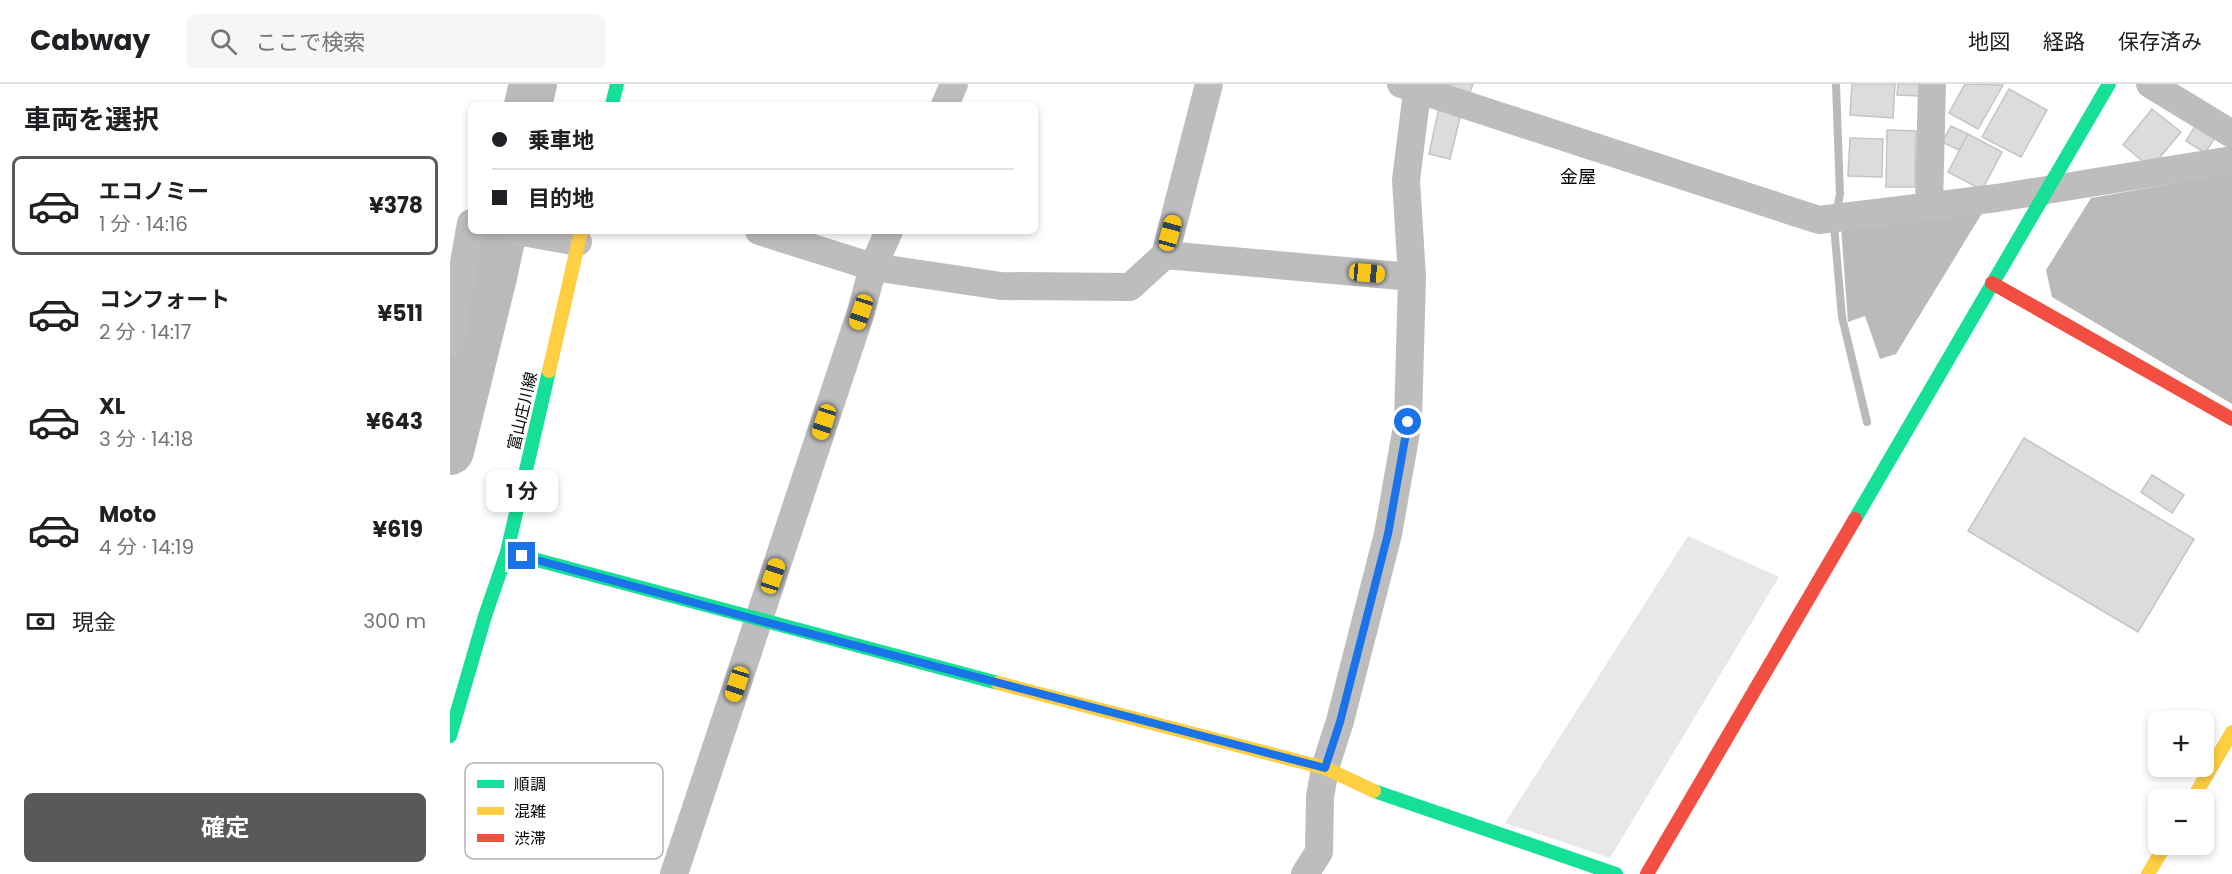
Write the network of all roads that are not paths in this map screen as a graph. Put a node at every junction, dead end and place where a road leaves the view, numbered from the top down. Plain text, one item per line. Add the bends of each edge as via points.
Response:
1 (617, 84) edge
2 (954, 84) edge
3 (1209, 84) edge
4 (1932, 84) edge
5 (2109, 84) edge
6 (2150, 84) edge
7 (1411, 86) edge
8 (613, 102) edge
9 (946, 102) edge
10 (2232, 134) edge
11 (2232, 160) edge
12 (2047, 190) junction
13 (1929, 206) junction
14 (450, 219) edge
15 (468, 222) edge
16 (469, 234) edge
17 (552, 234) edge
18 (768, 234) edge
19 (888, 234) edge
20 (580, 236) edge
21 (1165, 255) junction
22 (873, 267) junction
23 (1412, 277) junction
24 (1992, 283) junction
25 (450, 342) edge
26 (2232, 419) edge
27 (507, 552) junction
28 (758, 620) junction
29 (2232, 732) edge
30 (450, 736) edge
31 (1325, 768) junction
32 (2198, 789) edge
33 (2159, 855) edge
34 (674, 874) edge
35 (1305, 874) edge
36 (1616, 874) edge
37 (1647, 874) edge
38 (2148, 874) edge

1 - 8 street
2 - 9 street
3 - 21 street
4 - 13 street
5 - 12 street
6 - 10 street
7 - 13 street via 1819,220
7 - 23 street via 1406,180
11 - 12 street
12 - 13 street
12 - 24 street
14 - 15 street
16 - 25 street
17 - 20 street
18 - 22 street
19 - 22 street
20 - 27 street, 富山庄川線
21 - 22 street via 1130,287 1001,286
21 - 23 street
22 - 28 street
23 - 31 street via 1408,422 1388,534
24 - 26 street
24 - 37 street
27 - 28 street
27 - 30 street, 富山庄川線
28 - 31 street
28 - 34 street
29 - 32 street
31 - 35 street via 1318,852
31 - 36 street via 1373,791
33 - 38 street

